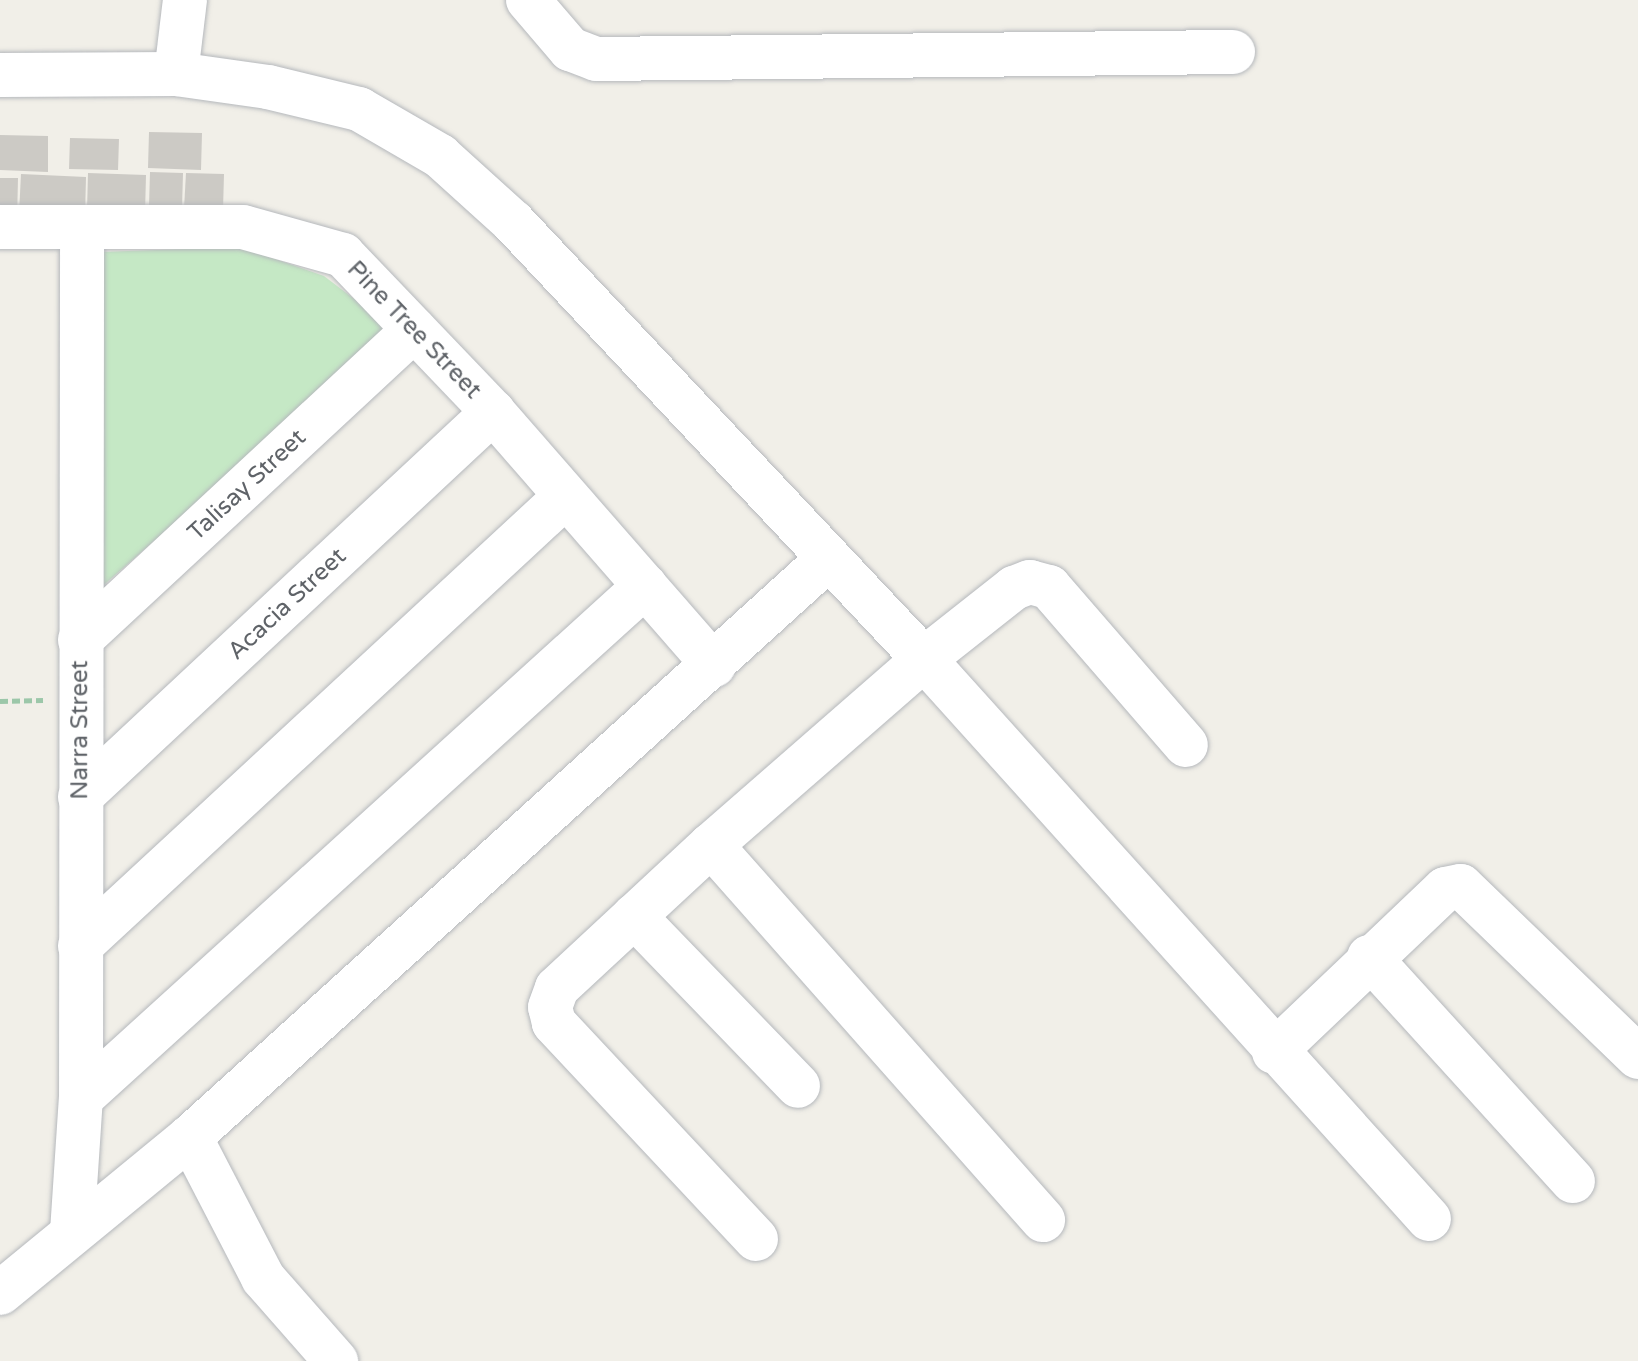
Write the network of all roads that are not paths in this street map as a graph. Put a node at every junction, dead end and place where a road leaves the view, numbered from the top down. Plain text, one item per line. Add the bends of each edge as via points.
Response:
1 (185, 0) edge
2 (528, 0) edge
3 (1233, 52) dead end
4 (176, 74) junction
5 (0, 75) edge
6 (0, 227) edge
7 (82, 227) junction
8 (414, 330) junction
9 (493, 412) junction
10 (566, 496) junction
11 (828, 559) junction
12 (645, 586) junction
13 (80, 640) junction
14 (924, 659) junction
15 (714, 665) junction
16 (1186, 745) dead end
17 (80, 797) junction
18 (711, 845) junction
19 (634, 916) junction
20 (80, 946) junction
21 (1369, 957) junction
22 (1274, 1052) junction
23 (1638, 1057) edge
24 (798, 1086) dead end
25 (81, 1098) junction
26 (190, 1137) junction
27 (1573, 1181) dead end
28 (1429, 1219) dead end
29 (1043, 1220) dead end
30 (72, 1232) junction
31 (756, 1239) dead end
32 (0, 1293) edge
33 (336, 1361) edge

1 - 4 street
2 - 3 street via 570,49 596,59
4 - 5 street
4 - 11 street via 268,87 359,109 440,156 513,222
6 - 7 street, Pine Tree Street
7 - 8 street, Pine Tree Street via 243,227 343,255
7 - 13 street, Narra Street
8 - 9 street, Pine Tree Street
8 - 13 street, Talisay Street
9 - 10 street, Pine Tree Street
9 - 17 street, Acacia Street
10 - 12 street, Pine Tree Street
10 - 20 street
11 - 14 street
11 - 15 street
12 - 15 street, Pine Tree Street
12 - 25 street
13 - 17 street, Narra Street
14 - 16 street via 1014,588 1030,582 1049,587
14 - 18 street
14 - 22 street
15 - 26 street
17 - 20 street, Narra Street
18 - 19 street
18 - 29 street
19 - 24 street
19 - 31 street via 557,988 550,1007 554,1023
20 - 25 street, Narra Street
21 - 22 street
21 - 23 street via 1445,889 1461,886
21 - 27 street
22 - 28 street
25 - 30 street, Narra Street
26 - 30 street
26 - 33 street via 263,1278
30 - 32 street

